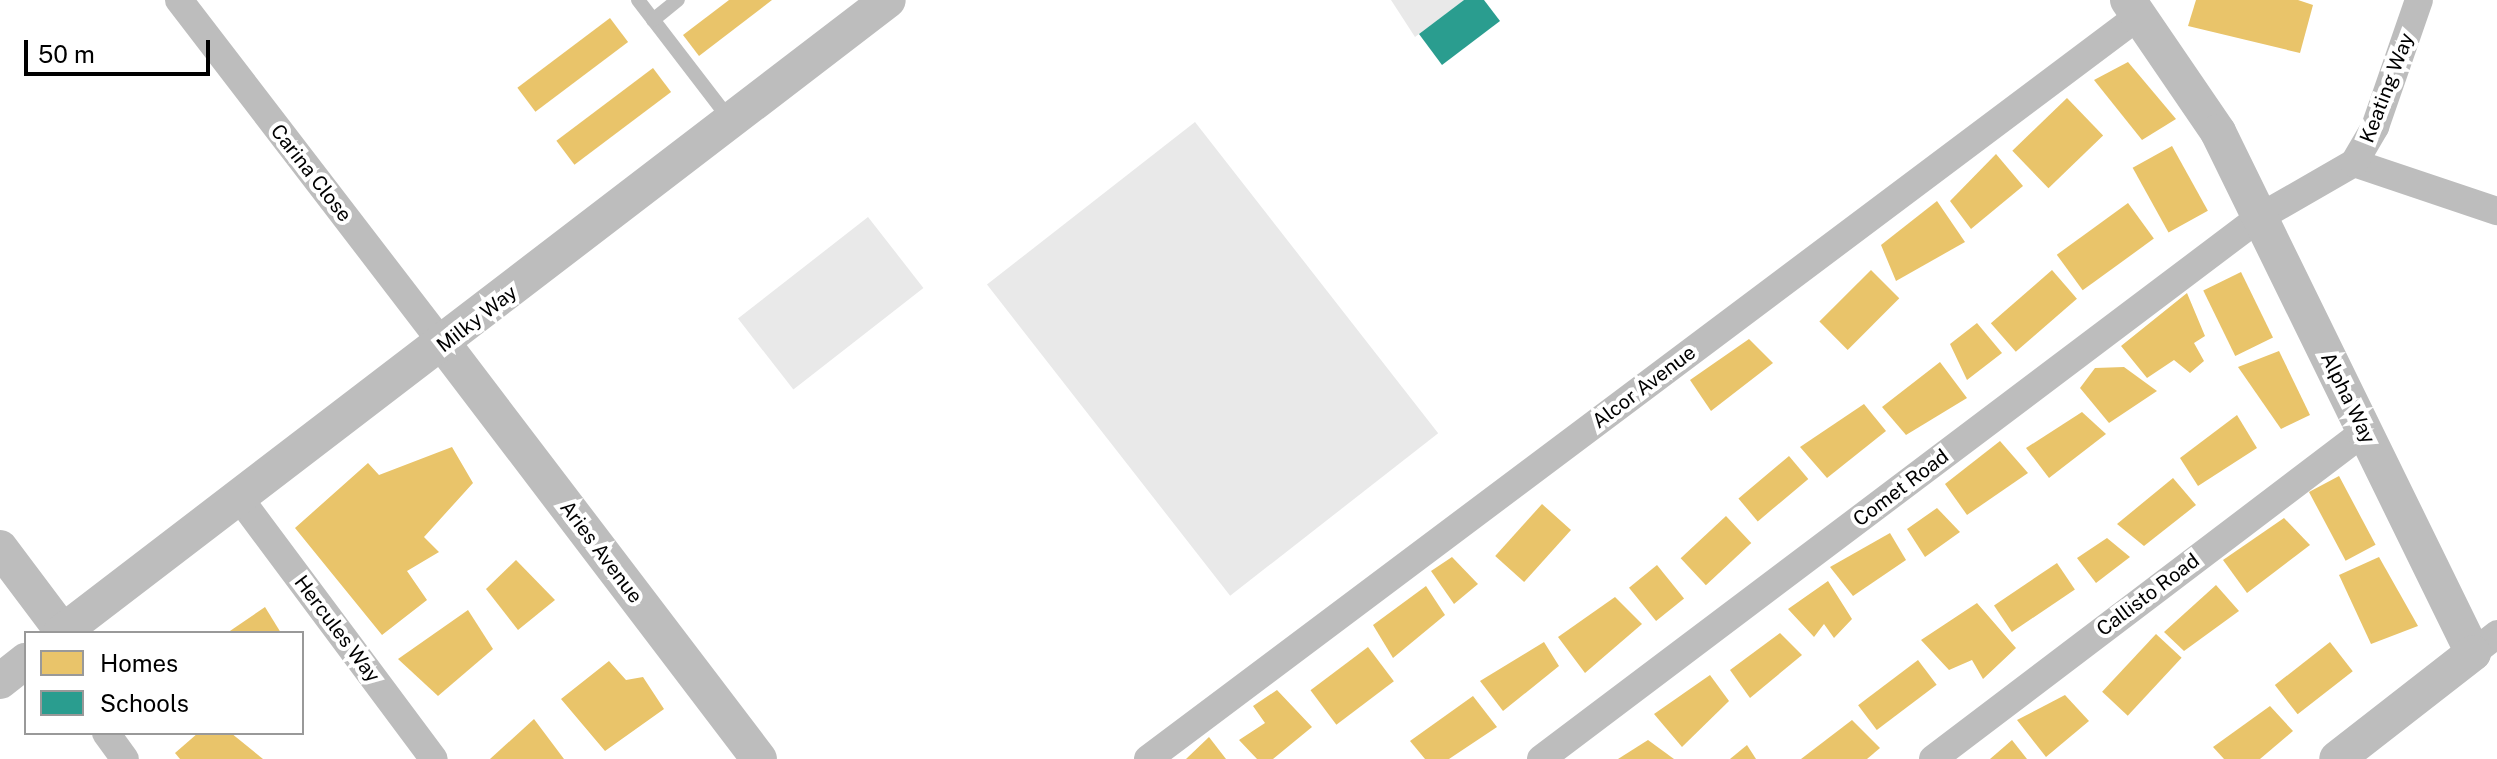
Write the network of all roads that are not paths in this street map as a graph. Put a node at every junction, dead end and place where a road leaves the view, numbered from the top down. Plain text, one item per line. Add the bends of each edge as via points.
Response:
1 (179, 0) edge
2 (638, 0) edge
3 (678, 0) edge
4 (888, 0) edge
5 (2419, 0) edge
6 (2134, 8) edge
7 (653, 20) junction
8 (732, 121) junction
9 (2354, 163) junction
10 (2497, 211) edge
11 (2260, 217) junction
12 (444, 345) junction
13 (2364, 432) junction
14 (240, 499) junction
15 (0, 548) edge
16 (61, 631) edge
17 (63, 631) edge
18 (2485, 644) edge
19 (24, 663) edge
20 (0, 681) edge
21 (107, 735) edge
22 (125, 759) edge
23 (434, 759) edge
24 (759, 759) edge
25 (1148, 759) edge
26 (1541, 759) edge
27 (1933, 759) edge
28 (2337, 759) edge

1 - 12 street, Carina Close
2 - 7 lane
3 - 7 lane
4 - 8 street, Milky Way
5 - 9 street, Keating Way via 2375,127
6 - 11 street, Alpha Way via 2202,103
6 - 25 street, Alcor Avenue
7 - 8 lane
8 - 12 street, Milky Way
9 - 10 street
9 - 11 street, Keating Way
11 - 13 street, Alpha Way
11 - 26 street, Comet Road
12 - 14 street, Milky Way
12 - 24 street, Aries Avenue
13 - 18 street, Alpha Way
13 - 27 street, Callisto Road
14 - 17 street, Milky Way
14 - 23 street, Hercules Way
15 - 16 street
18 - 28 street, Alpha Way
19 - 20 street
21 - 22 street

